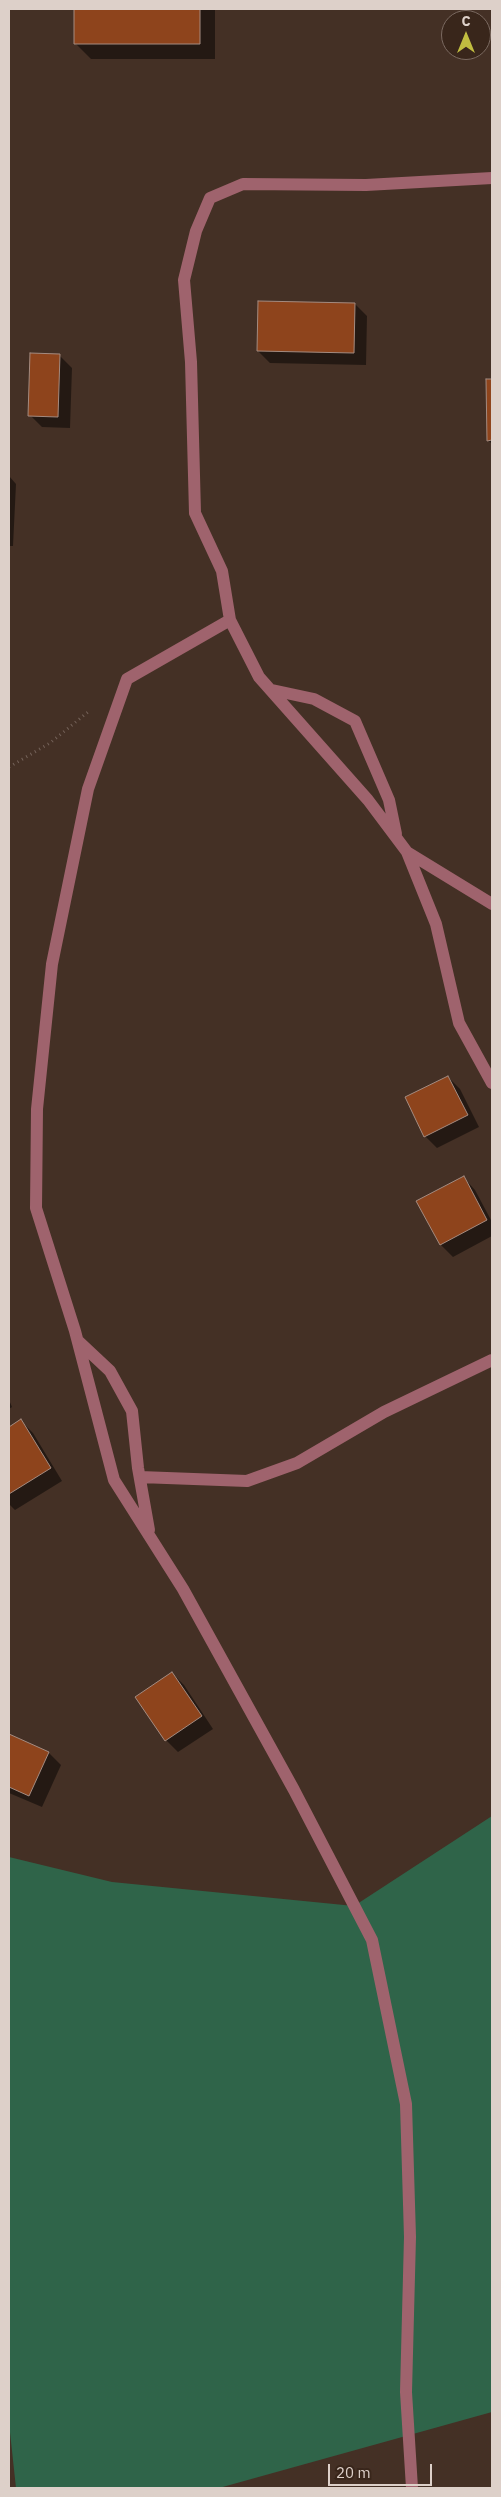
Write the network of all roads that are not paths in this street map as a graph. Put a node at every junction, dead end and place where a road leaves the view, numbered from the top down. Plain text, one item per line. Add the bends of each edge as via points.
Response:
1 (492, 178) edge
2 (230, 620) junction
3 (272, 690) junction
4 (396, 838) junction
5 (408, 852) junction
6 (492, 904) edge
7 (492, 1083) edge
8 (77, 1341) junction
9 (492, 1360) edge
10 (140, 1477) junction
11 (151, 1538) junction
12 (412, 2488) edge

1 - 2 lane via 366,185 243,184 210,198 196,231 184,280 191,362 192,468 195,513 222,571
2 - 3 lane via 259,677
2 - 8 lane via 127,680 88,789 52,964 37,1109 36,1208
3 - 4 lane via 368,800
3 - 4 lane via 314,699 355,721 388,800
4 - 5 lane
5 - 6 lane
5 - 7 lane via 436,924 459,1023
8 - 10 lane via 110,1371 132,1411
8 - 11 lane via 114,1480
9 - 10 lane via 384,1412 297,1463 247,1481
10 - 11 lane
11 - 12 lane via 184,1589 372,1940 406,2104 410,2236 406,2392

